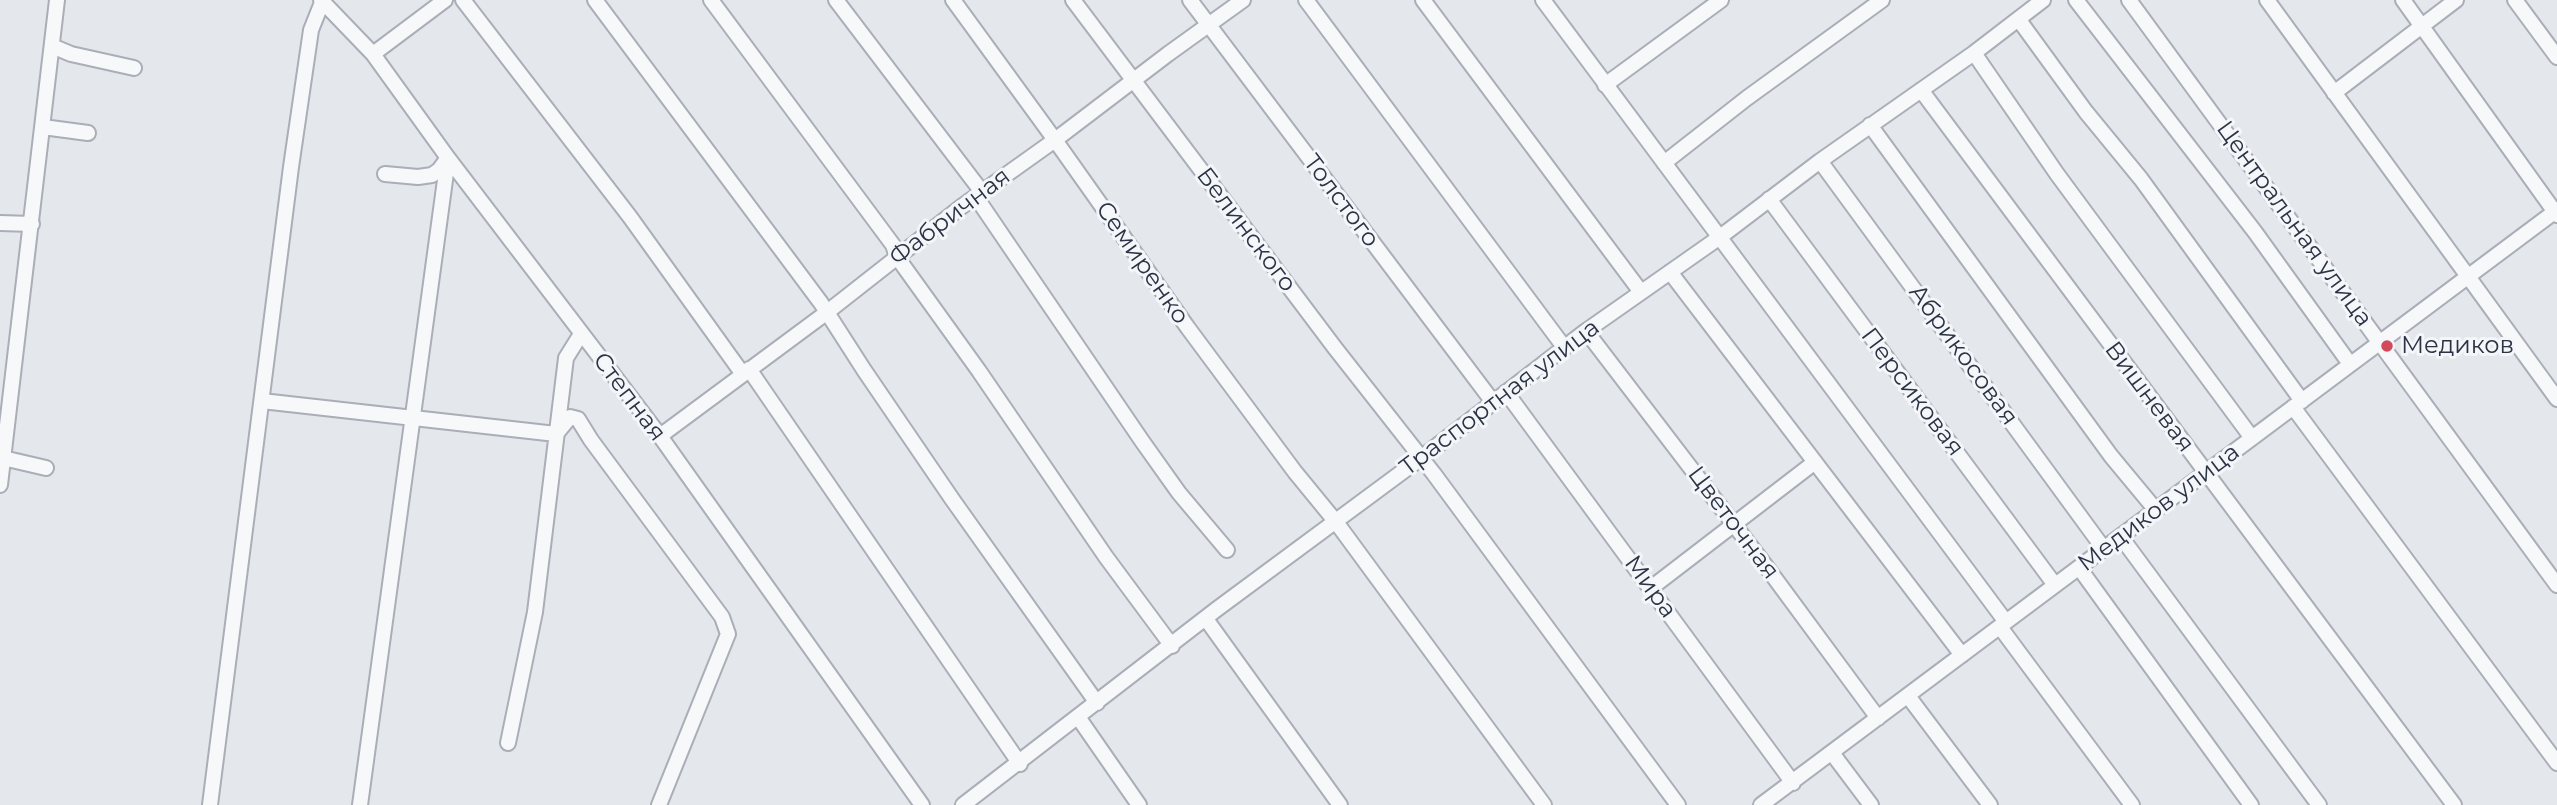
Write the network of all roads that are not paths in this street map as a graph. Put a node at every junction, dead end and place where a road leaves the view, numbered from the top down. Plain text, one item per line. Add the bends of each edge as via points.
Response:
1 (57, 0) edge
2 (322, 0) edge
3 (444, 0) edge
4 (463, 0) edge
5 (595, 0) edge
6 (711, 0) edge
7 (836, 0) edge
8 (953, 0) edge
9 (1073, 0) edge
10 (1190, 0) edge
11 (1243, 0) edge
12 (1306, 0) edge
13 (1423, 0) edge
14 (1721, 0) edge
15 (1882, 0) edge
16 (2043, 0) edge
17 (2076, 0) edge
18 (2129, 0) edge
19 (2267, 0) edge
20 (2403, 0) edge
21 (2456, 0) edge
22 (2515, 0) edge
23 (1548, 2) edge
24 (2019, 20) junction
25 (1209, 26) junction
26 (2421, 27) junction
27 (52, 46) junction
28 (1973, 53) junction
29 (373, 54) junction
30 (2557, 57) edge
31 (134, 68) dead end
32 (1133, 82) junction
33 (1605, 85) junction
34 (1921, 90) junction
35 (2334, 93) junction
36 (1870, 125) junction
37 (43, 127) junction
38 (88, 133) dead end
39 (1055, 140) junction
40 (448, 158) junction
41 (1820, 161) junction
42 (1664, 163) junction
43 (385, 174) dead end
44 (979, 195) junction
45 (1769, 199) junction
46 (2556, 212) edge
47 (0, 223) edge
48 (32, 224) junction
49 (1720, 237) junction
50 (897, 257) junction
51 (1670, 272) junction
52 (2468, 277) junction
53 (1641, 292) junction
54 (826, 313) junction
55 (1586, 331) junction
56 (581, 334) junction
57 (2380, 341) junction
58 (1564, 347) junction
59 (2350, 364) junction
60 (746, 371) junction
61 (1506, 392) junction
62 (2557, 399) edge
63 (262, 401) junction
64 (1493, 402) junction
65 (2297, 404) junction
66 (412, 420) junction
67 (556, 434) junction
68 (660, 436) junction
69 (2252, 438) junction
70 (3, 458) junction
71 (1421, 458) junction
72 (1815, 462) junction
73 (46, 468) dead end
74 (2206, 472) junction
75 (0, 485) edge
76 (2155, 509) junction
77 (1336, 522) junction
78 (1734, 524) junction
79 (2121, 537) junction
80 (2104, 549) junction
81 (1227, 550) dead end
82 (2080, 569) junction
83 (2557, 584) edge
84 (2055, 585) junction
85 (1651, 588) junction
86 (1206, 619) junction
87 (2003, 624) junction
88 (1172, 646) junction
89 (1962, 655) junction
90 (1908, 696) junction
91 (1097, 703) junction
92 (1079, 717) junction
93 (1878, 718) junction
94 (508, 743) dead end
95 (1832, 753) junction
96 (2557, 763) edge
97 (1020, 764) junction
98 (1793, 783) junction
99 (210, 805) edge
100 (360, 805) edge
101 (659, 805) edge
102 (922, 805) edge
103 (963, 805) edge
104 (1139, 805) edge
105 (1340, 805) edge
106 (1544, 805) edge
107 (1678, 805) edge
108 (1761, 805) edge
109 (1871, 805) edge
110 (1990, 805) edge
111 (2132, 805) edge
112 (2251, 805) edge
113 (2319, 805) edge
114 (2454, 805) edge

1 - 27 street
2 - 29 street, Степная
2 - 63 street via 311,30
3 - 29 street
4 - 60 street
5 - 54 street
6 - 50 street via 893,245
7 - 44 street
8 - 39 street, Семиренко
9 - 32 street, Белинского
10 - 25 street, Толстого
11 - 25 street, Фабричная
12 - 58 street
13 - 53 street
14 - 33 street
15 - 42 street
16 - 24 street, Траспортная улица
17 - 59 street
18 - 57 street, Центральная улица
19 - 35 street
20 - 26 street
21 - 26 street
22 - 30 street
23 - 33 street
24 - 28 street, Траспортная улица
24 - 65 street via 2141,178
25 - 32 street, Фабричная
25 - 64 street, Толстого
26 - 35 street
26 - 46 street
27 - 31 street
27 - 37 street
28 - 34 street, Траспортная улица
28 - 69 street
29 - 40 street, Степная
32 - 39 street, Фабричная
32 - 71 street, Белинского
33 - 42 street
34 - 36 street, Траспортная улица
34 - 74 street, Вишневая
35 - 52 street
36 - 41 street, Траспортная улица
36 - 76 street via 2111,456
37 - 38 street
37 - 48 street
39 - 44 street, Фабричная
39 - 77 street, Семиренко via 1188,328
40 - 43 street via 432,174
40 - 56 street, Степная
40 - 66 street
41 - 45 street, Траспортная улица
41 - 80 street, Абрикосовая
42 - 49 street
44 - 50 street, Фабричная
44 - 81 street via 1142,441
45 - 49 street, Траспортная улица
45 - 84 street, Персиковая
46 - 52 street, Медиков улица
47 - 48 street
48 - 70 street
49 - 51 street, Траспортная улица
49 - 87 street
50 - 54 street, Фабричная
50 - 88 street
51 - 53 street, Траспортная улица
51 - 72 street
52 - 57 street, Медиков улица
52 - 62 street
53 - 55 street, Траспортная улица
54 - 60 street, Фабричная
54 - 91 street
55 - 58 street, Траспортная улица
55 - 78 street, Цветочная
56 - 67 street via 566,358
56 - 68 street, Степная
57 - 59 street, Медиков улица
57 - 83 street, Центральная улица
58 - 61 street, Траспортная улица
59 - 65 street, Медиков улица
60 - 68 street, Фабричная
60 - 97 street
61 - 64 street, Траспортная улица
61 - 85 street, Мира
63 - 66 street
63 - 99 street
64 - 71 street, Траспортная улица
65 - 69 street, Медиков улица
65 - 96 street
66 - 67 street
66 - 100 street
67 - 94 street via 536,612
67 - 101 street via 570,417 578,419 722,617 728,634
68 - 102 street, Степная
69 - 74 street, Медиков улица
70 - 73 street
70 - 75 street
71 - 77 street, Траспортная улица
71 - 107 street, Белинского
72 - 78 street
72 - 89 street
74 - 76 street, Медиков улица
74 - 114 street, Вишневая
76 - 79 street, Медиков улица
77 - 86 street, Траспортная улица
77 - 106 street, Семиренко
78 - 85 street
78 - 93 street, Цветочная
79 - 80 street, Медиков улица
79 - 113 street
80 - 82 street, Медиков улица
82 - 84 street, Медиков улица
82 - 112 street
84 - 87 street, Медиков улица
85 - 98 street, Мира
86 - 88 street, Траспортная улица
86 - 105 street
87 - 89 street, Медиков улица
87 - 111 street
88 - 91 street, Траспортная улица
89 - 90 street, Медиков улица
90 - 93 street, Медиков улица
90 - 110 street
91 - 92 street, Траспортная улица
92 - 97 street, Траспортная улица
92 - 104 street
93 - 95 street, Медиков улица
95 - 98 street, Медиков улица
95 - 109 street
97 - 103 street, Траспортная улица
98 - 108 street, Медиков улица

